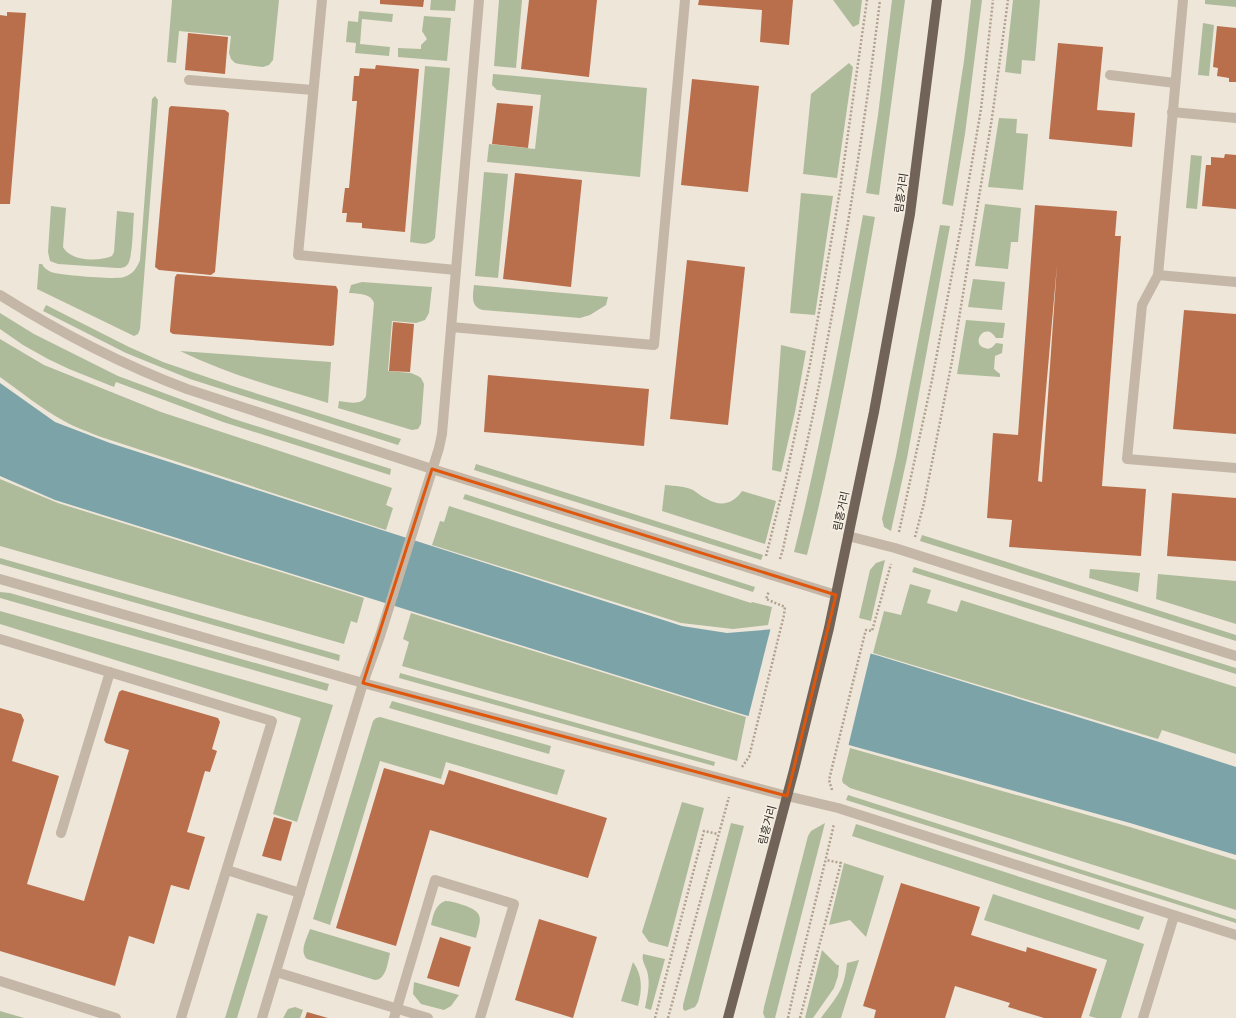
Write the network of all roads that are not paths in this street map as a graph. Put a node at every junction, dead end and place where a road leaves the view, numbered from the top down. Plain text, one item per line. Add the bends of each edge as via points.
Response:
1 (322, 0) edge
2 (479, 0) edge
3 (685, 0) edge
4 (937, 0) edge
5 (1183, 0) edge
6 (1110, 75) dead end
7 (189, 80) dead end
8 (1175, 83) junction
9 (313, 90) junction
10 (1172, 112) junction
11 (1236, 118) edge
12 (456, 270) junction
13 (1158, 275) junction
14 (1236, 282) edge
15 (0, 295) edge
16 (451, 327) junction
17 (1236, 468) edge
18 (432, 469) junction
19 (848, 536) junction
20 (0, 579) edge
21 (836, 595) junction
22 (0, 639) edge
23 (1236, 656) edge
24 (110, 672) junction
25 (363, 682) junction
26 (787, 796) junction
27 (61, 833) dead end
28 (226, 870) junction
29 (300, 893) junction
30 (1174, 916) junction
31 (1236, 935) edge
32 (276, 972) junction
33 (0, 981) edge
34 (395, 1013) edge
35 (116, 1018) edge
36 (181, 1018) edge
37 (262, 1018) edge
38 (428, 1018) edge
39 (480, 1018) edge
40 (728, 1018) edge
41 (1143, 1018) edge

1 - 9 street
2 - 12 street
3 - 16 street via 654,345
4 - 19 main road, 림흥거리 via 910,214 874,412
5 - 8 street
6 - 8 street
7 - 9 street
8 - 10 street
9 - 12 street via 298,255
10 - 11 street
10 - 13 street
12 - 16 street
13 - 14 street
13 - 17 street via 1142,305 1127,459
15 - 18 street via 110,357 153,376 227,403
16 - 18 street via 442,434
18 - 21 street
18 - 25 street
19 - 21 main road, 림흥거리
19 - 23 street via 895,548
20 - 25 street
21 - 26 main road, 림흥거리
22 - 24 street
24 - 27 street
24 - 28 street via 272,721
25 - 26 street
25 - 29 street
26 - 30 street via 838,808
26 - 40 main road, 림흥거리
28 - 29 street
28 - 36 street
29 - 32 street
30 - 31 street
30 - 41 street
32 - 34 street
32 - 37 street
33 - 35 street
34 - 38 street
34 - 39 street via 435,880 514,904

